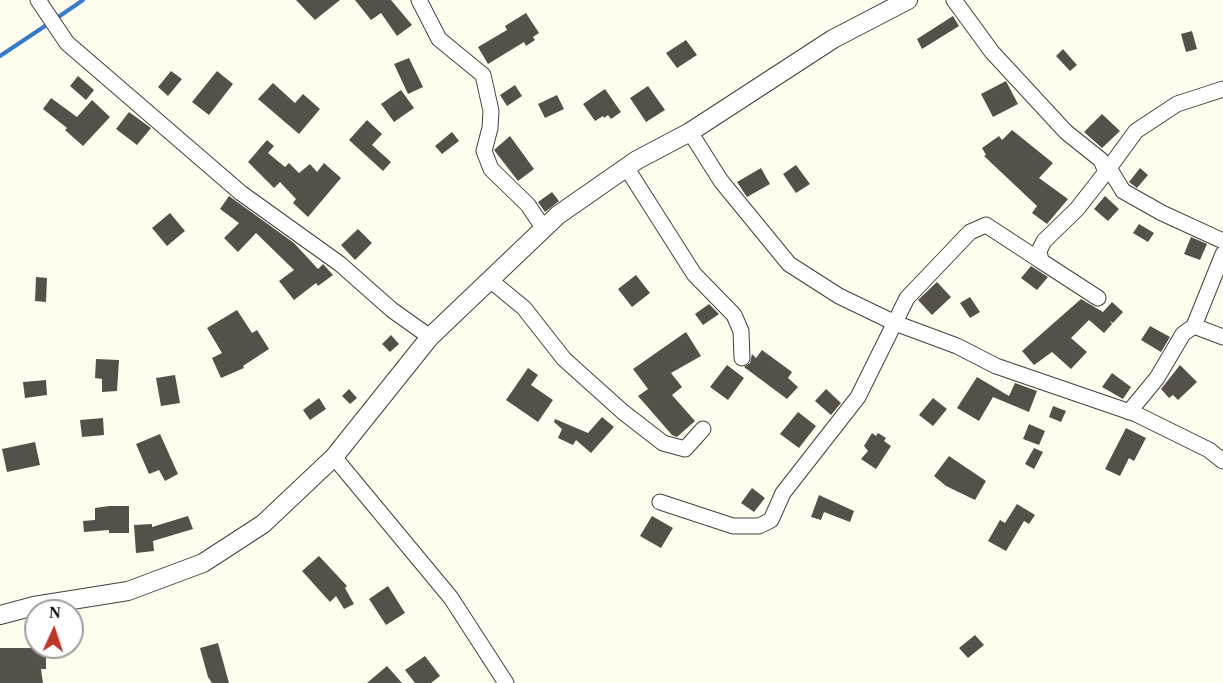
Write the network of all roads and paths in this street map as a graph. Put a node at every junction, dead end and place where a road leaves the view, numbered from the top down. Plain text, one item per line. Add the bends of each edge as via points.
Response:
1 (38, 0) edge
2 (419, 0) edge
3 (908, 0) edge
4 (954, 0) edge
5 (1223, 89) edge
6 (690, 132) junction
7 (626, 167) junction
8 (1108, 170) junction
9 (544, 229) junction
10 (1223, 241) edge
11 (1223, 254) edge
12 (1041, 261) junction
13 (490, 280) junction
14 (1098, 298) dead end
15 (895, 323) junction
16 (1194, 326) junction
17 (430, 337) junction
18 (1223, 337) edge
19 (742, 358) dead end
20 (1129, 412) junction
21 (703, 429) dead end
22 (334, 457) junction
23 (1222, 461) edge
24 (660, 502) dead end
25 (0, 615) edge
26 (506, 683) edge

1 - 17 street via 67,43 241,193 340,264
2 - 9 street via 439,39 483,75 491,111 484,151 491,169 528,205
3 - 6 street via 833,39
4 - 8 street via 992,52 1066,132
5 - 8 street via 1177,104 1136,131
6 - 7 street
6 - 15 street via 722,181 789,264 839,296
7 - 9 street
7 - 19 street via 694,274 734,315 741,331
8 - 10 street via 1123,191
8 - 12 street via 1044,241 1039,251
9 - 13 street
11 - 16 street
12 - 14 street
12 - 15 street via 986,225 970,232 930,274 908,298
13 - 17 street
13 - 21 street via 524,308 564,359 663,443 685,448
15 - 20 street via 957,346 996,366
15 - 24 street via 858,397 783,493 771,519 759,526 733,526
16 - 18 street
16 - 20 street via 1183,334 1157,378
17 - 22 street
20 - 23 street via 1191,441
22 - 25 street via 263,524 203,563 128,591
22 - 26 street via 451,598

